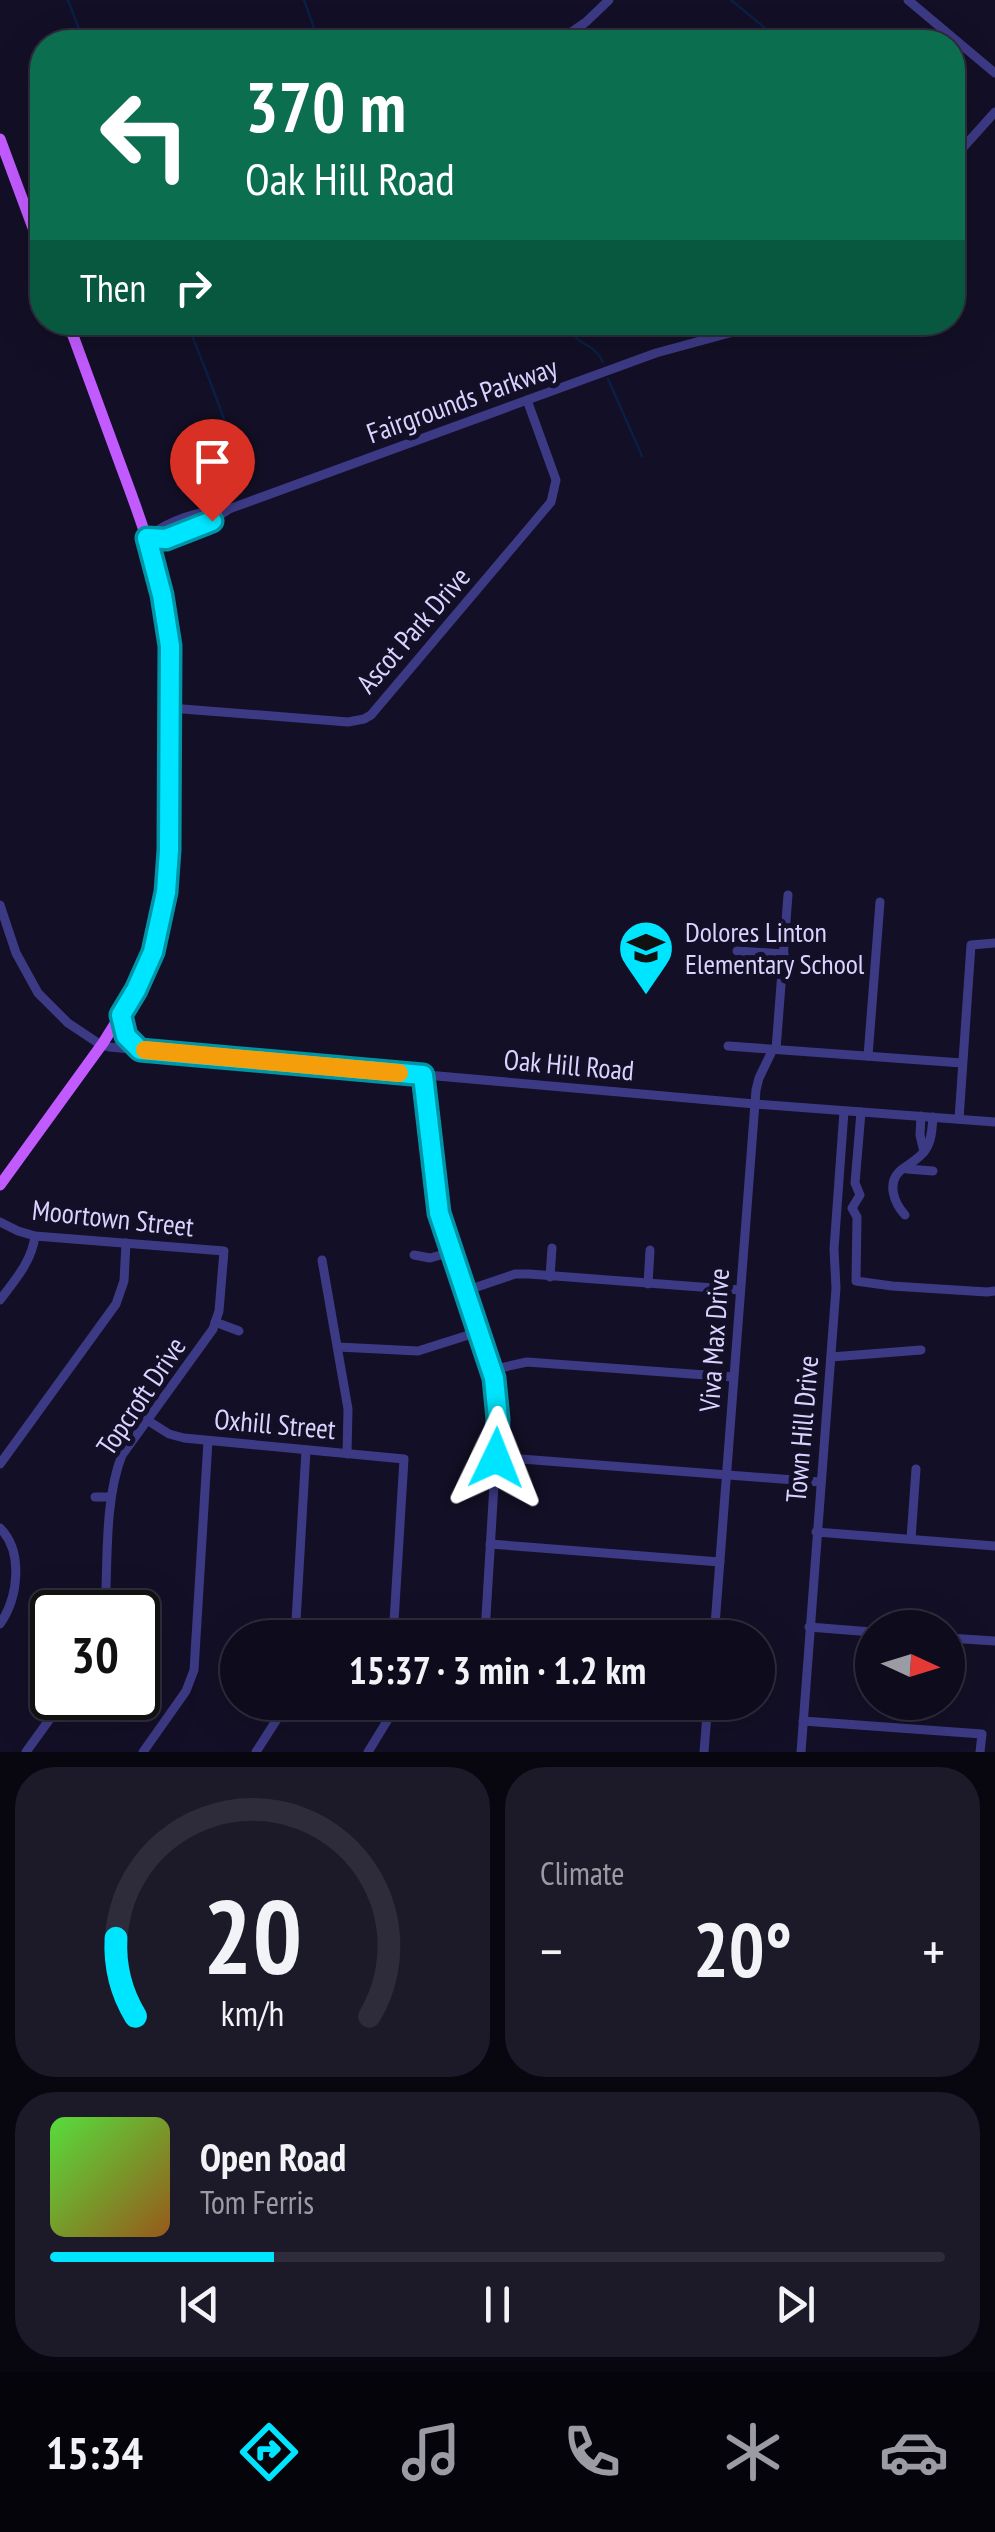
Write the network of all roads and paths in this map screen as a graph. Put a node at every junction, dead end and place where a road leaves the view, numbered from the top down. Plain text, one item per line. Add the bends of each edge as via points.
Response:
1 (609, 0) edge
2 (908, 0) edge
3 (574, 30) edge
4 (944, 30) edge
5 (965, 48) edge
6 (995, 73) edge
7 (995, 112) edge
8 (0, 139) edge
9 (965, 145) edge
10 (30, 212) edge
11 (73, 335) edge
12 (722, 335) edge
13 (527, 400) junction
14 (147, 538) junction
15 (170, 708) junction
16 (788, 895) dead end
17 (880, 902) dead end
18 (0, 906) edge
19 (995, 943) edge
20 (737, 951) dead end
21 (784, 954) junction
22 (121, 1015) junction
23 (101, 1045) junction
24 (728, 1046) dead end
25 (775, 1049) junction
26 (140, 1050) junction
27 (868, 1056) junction
28 (962, 1062) junction
29 (423, 1075) junction
30 (755, 1104) junction
31 (844, 1111) junction
32 (860, 1112) junction
33 (921, 1116) junction
34 (933, 1117) junction
35 (959, 1119) junction
36 (995, 1122) edge
37 (924, 1152) junction
38 (904, 1169) junction
39 (933, 1172) dead end
40 (0, 1185) edge
41 (905, 1216) dead end
42 (0, 1222) edge
43 (35, 1236) junction
44 (126, 1243) junction
45 (552, 1248) dead end
46 (650, 1250) dead end
47 (224, 1251) joint
48 (452, 1252) junction
49 (414, 1255) dead end
50 (322, 1260) dead end
51 (550, 1276) junction
52 (648, 1284) junction
53 (740, 1290) junction
54 (995, 1290) edge
55 (465, 1291) junction
56 (0, 1300) edge
57 (215, 1322) junction
58 (239, 1331) dead end
59 (478, 1332) junction
60 (338, 1347) junction
61 (922, 1350) dead end
62 (831, 1358) junction
63 (491, 1370) junction
64 (733, 1378) junction
65 (147, 1420) junction
66 (208, 1441) junction
67 (306, 1450) junction
68 (346, 1454) junction
69 (496, 1458) junction
70 (0, 1464) edge
71 (916, 1469) dead end
72 (726, 1474) junction
73 (820, 1482) junction
74 (96, 1497) dead end
75 (111, 1498) junction
76 (0, 1528) edge
77 (816, 1532) junction
78 (911, 1540) junction
79 (490, 1544) junction
80 (995, 1546) edge
81 (720, 1562) junction
82 (106, 1590) edge
83 (295, 1620) edge
84 (394, 1620) edge
85 (486, 1620) edge
86 (715, 1620) edge
87 (0, 1624) edge
88 (809, 1627) junction
89 (855, 1631) edge
90 (965, 1639) edge
91 (995, 1641) edge
92 (49, 1720) edge
93 (276, 1720) edge
94 (387, 1720) edge
95 (707, 1720) edge
96 (803, 1721) junction
97 (26, 1752) edge
98 (144, 1752) edge
99 (256, 1752) edge
100 (368, 1752) edge
101 (704, 1752) edge
102 (800, 1752) edge
103 (980, 1752) edge

1 - 3 street
2 - 4 street
5 - 6 street
7 - 9 street
8 - 10 main road
11 - 14 main road
12 - 13 street, Fairgrounds Parkway
13 - 14 street, Fairgrounds Parkway via 229,509 162,526
13 - 15 street, Ascot Park Drive via 556,480 552,502 371,714 348,722
14 - 15 main road via 170,646
15 - 22 main road via 166,892 153,952
16 - 21 street, Viva Max Drive
17 - 27 street
18 - 23 street via 38,993
19 - 28 street via 971,945
20 - 21 street
21 - 25 street, Viva Max Drive
22 - 23 main road
22 - 26 street via 126,1036
23 - 26 street, Oak Hill Road
23 - 40 main road
24 - 25 street
25 - 27 street
25 - 30 street, Viva Max Drive via 758,1078
26 - 29 street, Oak Hill Road
27 - 28 street
28 - 35 street
29 - 30 street, Oak Hill Road
29 - 48 street via 438,1206
30 - 31 street, Oak Hill Road
30 - 53 street, Viva Max Drive
31 - 32 street, Oak Hill Road
31 - 62 street, Town Hill Drive
32 - 33 street, Oak Hill Road
32 - 54 street via 860,1195 852,1208 856,1281
33 - 34 street, Oak Hill Road
33 - 37 street
34 - 35 street, Oak Hill Road
34 - 37 street
35 - 36 street, Oak Hill Road
37 - 38 street
38 - 39 street
38 - 41 street via 894,1180 894,1194
42 - 43 street, Moortown Street
43 - 44 street, Moortown Street
43 - 56 street via 26,1264
44 - 47 street, Moortown Street
44 - 70 street via 116,1304
45 - 51 street
46 - 52 street
47 - 57 street, Topcroft Drive
48 - 49 street
48 - 55 street
50 - 60 street
51 - 52 street
51 - 55 street via 515,1274
52 - 53 street
53 - 64 street, Viva Max Drive
55 - 59 street
57 - 58 street, Topcroft Drive
57 - 65 street, Topcroft Drive
59 - 60 street via 418,1352
59 - 63 street
60 - 68 street via 349,1420
61 - 62 street
62 - 73 street, Town Hill Drive
63 - 64 street via 527,1362
63 - 69 street
64 - 72 street, Viva Max Drive
65 - 66 street, Oxhill Street via 170,1434
65 - 75 street, Topcroft Drive via 122,1456
66 - 67 street, Oxhill Street
66 - 98 street via 194,1670
67 - 68 street, Oxhill Street
67 - 83 street
68 - 84 street, Oxhill Street via 404,1459
69 - 72 street
69 - 79 street
71 - 78 street
72 - 73 street
72 - 81 street, Viva Max Drive
73 - 77 street, Town Hill Drive
74 - 75 street, Topcroft Drive
75 - 82 street, Topcroft Drive
76 - 87 street via 15,1560 13,1596
77 - 78 street
77 - 88 street, Town Hill Drive
78 - 80 street
79 - 81 street
79 - 85 street
81 - 86 street, Viva Max Drive
88 - 89 street
88 - 96 street, Town Hill Drive
90 - 91 street
92 - 97 street
93 - 99 street
94 - 100 street
95 - 101 street
96 - 102 street, Town Hill Drive
96 - 103 street via 982,1734

